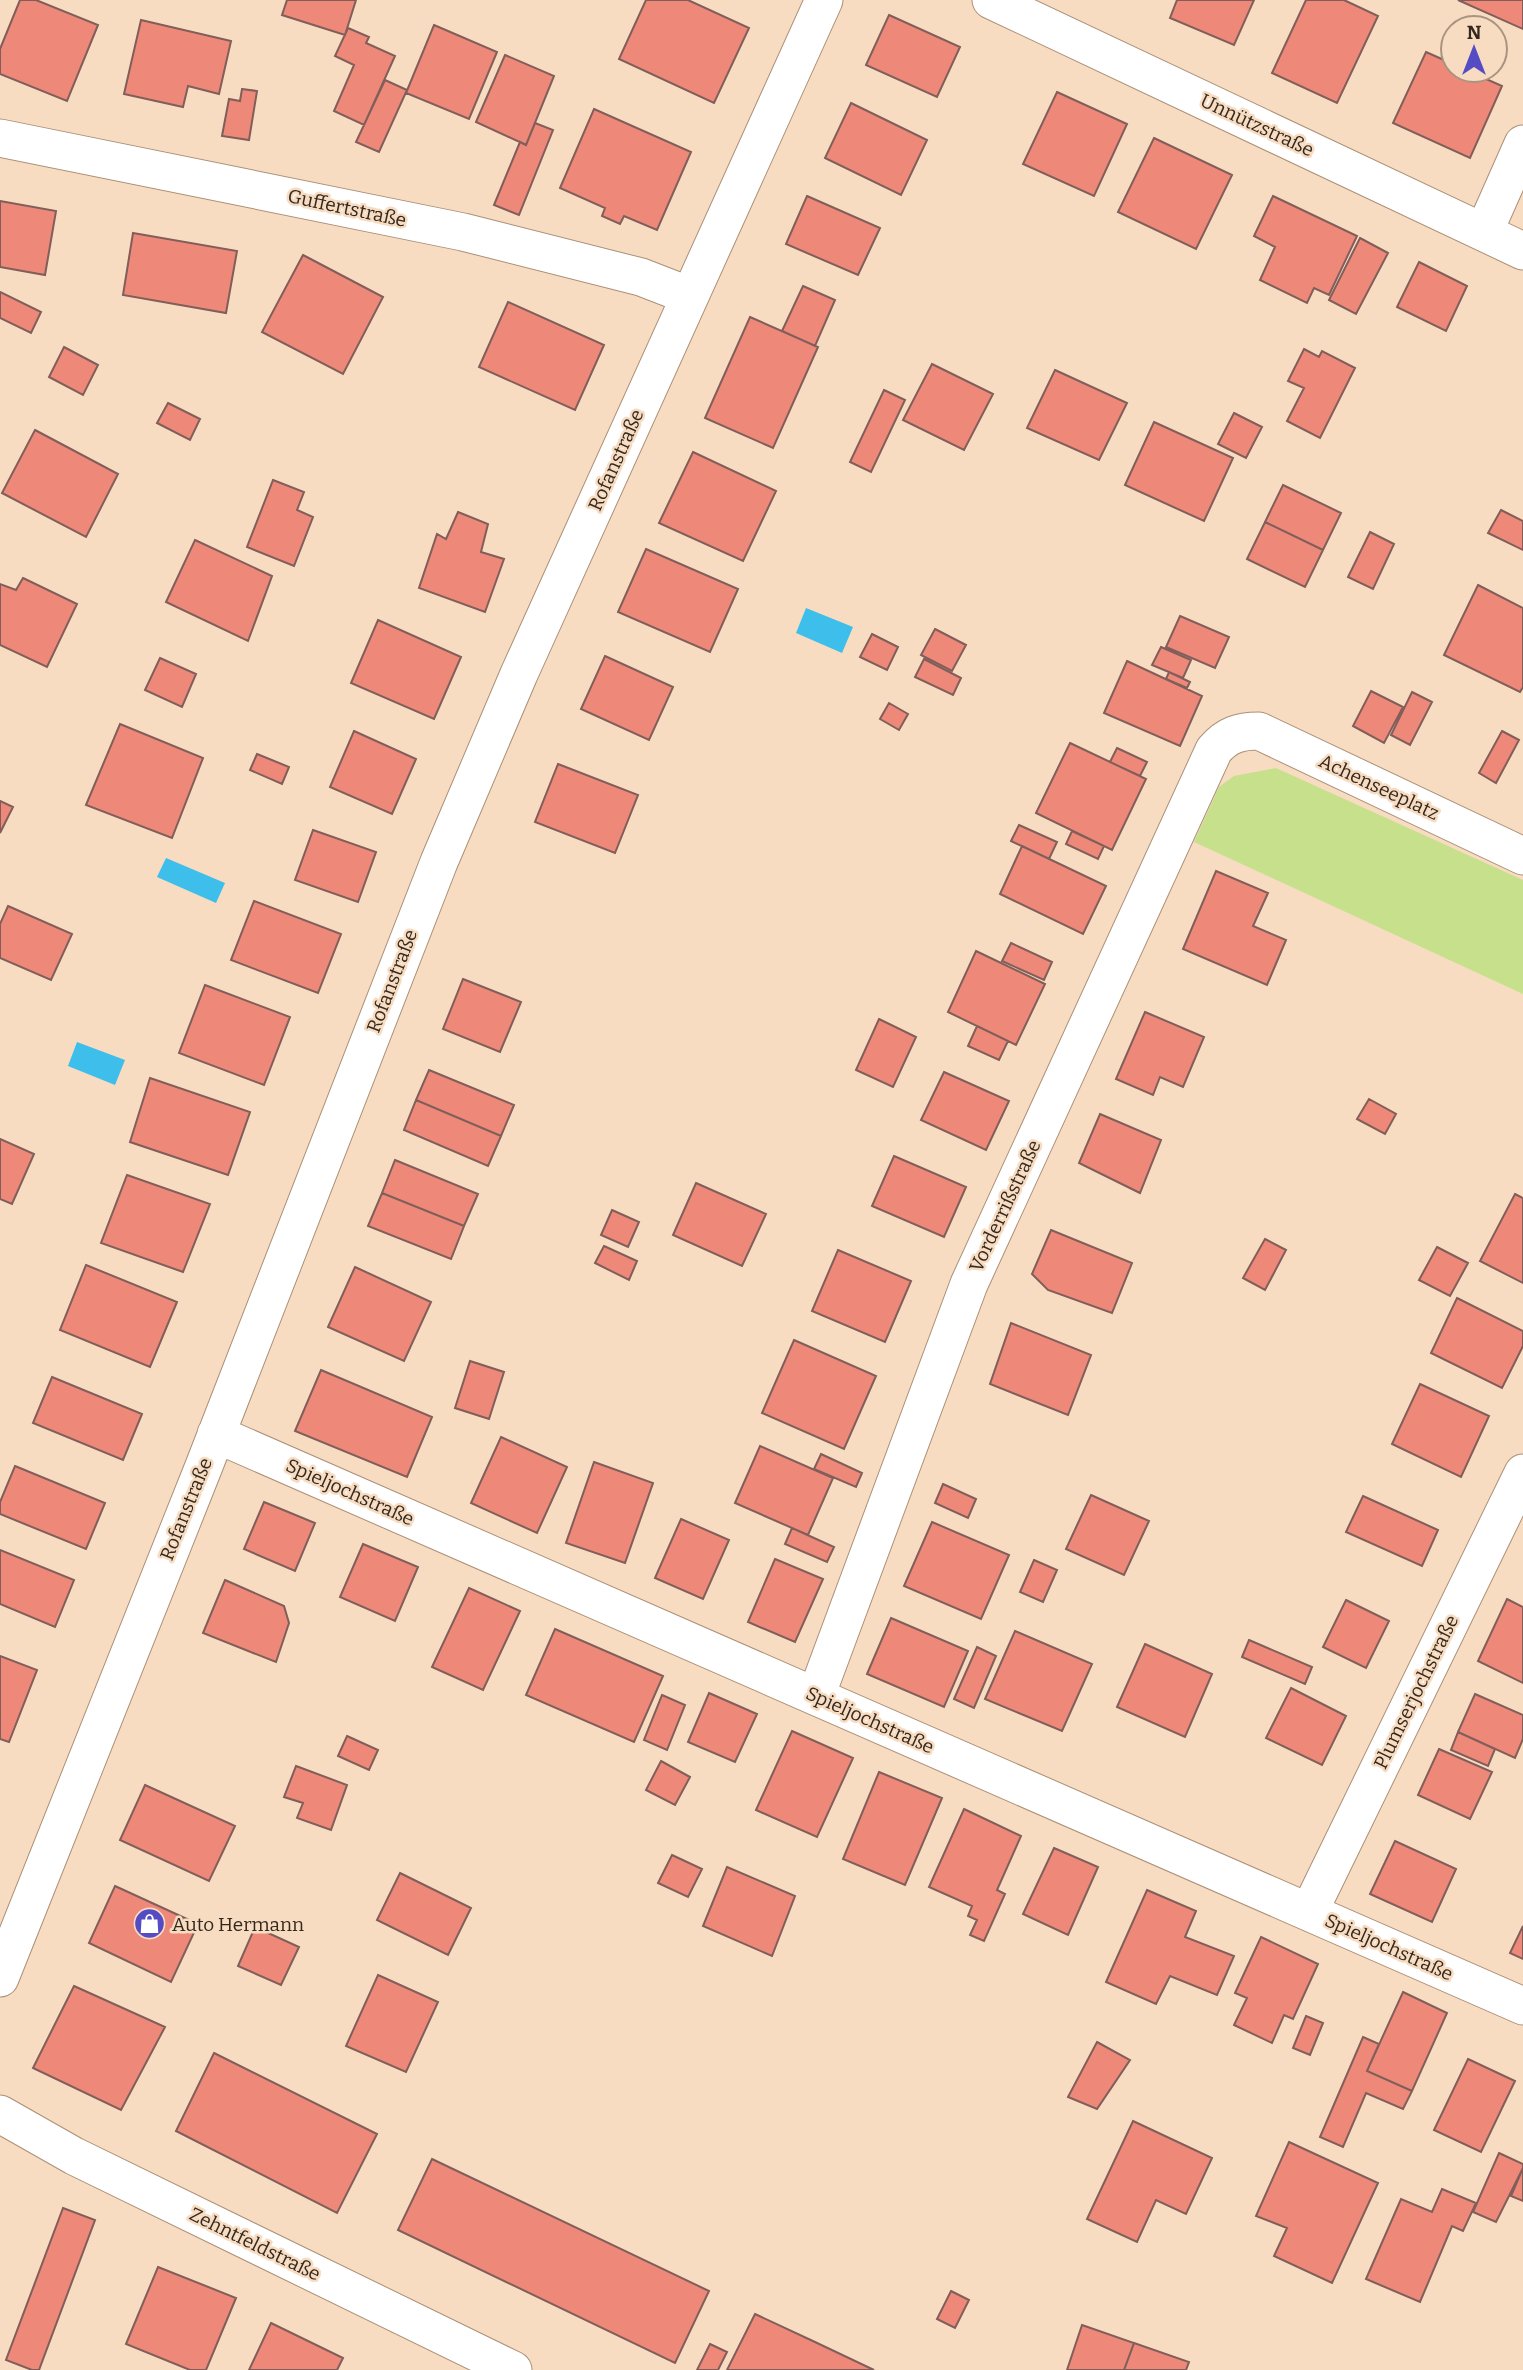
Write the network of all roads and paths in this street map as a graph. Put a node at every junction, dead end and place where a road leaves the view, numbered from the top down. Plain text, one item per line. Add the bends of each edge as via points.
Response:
1 (824, 0) edge
2 (992, 0) edge
3 (0, 138) edge
4 (1523, 144) edge
5 (1484, 232) junction
6 (1523, 251) edge
7 (690, 296) junction
8 (1233, 734) joint
9 (1523, 856) edge
10 (216, 1434) junction
11 (1523, 1473) edge
12 (816, 1696) junction
13 (1309, 1912) junction
14 (0, 1978) edge
15 (1523, 2006) edge
16 (0, 2115) edge
17 (513, 2370) edge

1 - 7 street, Rofanstraße
2 - 5 street, Unnützstraße
3 - 7 street, Guffertstraße via 463,232 641,278
4 - 5 street
5 - 6 street, Unnützstraße
7 - 10 street, Rofanstraße via 435,870
8 - 9 street, Achenseeplatz via 1259,731
8 - 12 street, Vorderrißstraße via 1214,750 969,1284
10 - 12 street, Spieljochstraße
10 - 14 street, Rofanstraße
11 - 13 street, Plumserjochstraße
12 - 13 street, Spieljochstraße
13 - 15 street, Spieljochstraße
16 - 17 street, Zehntfeldstraße via 74,2156

